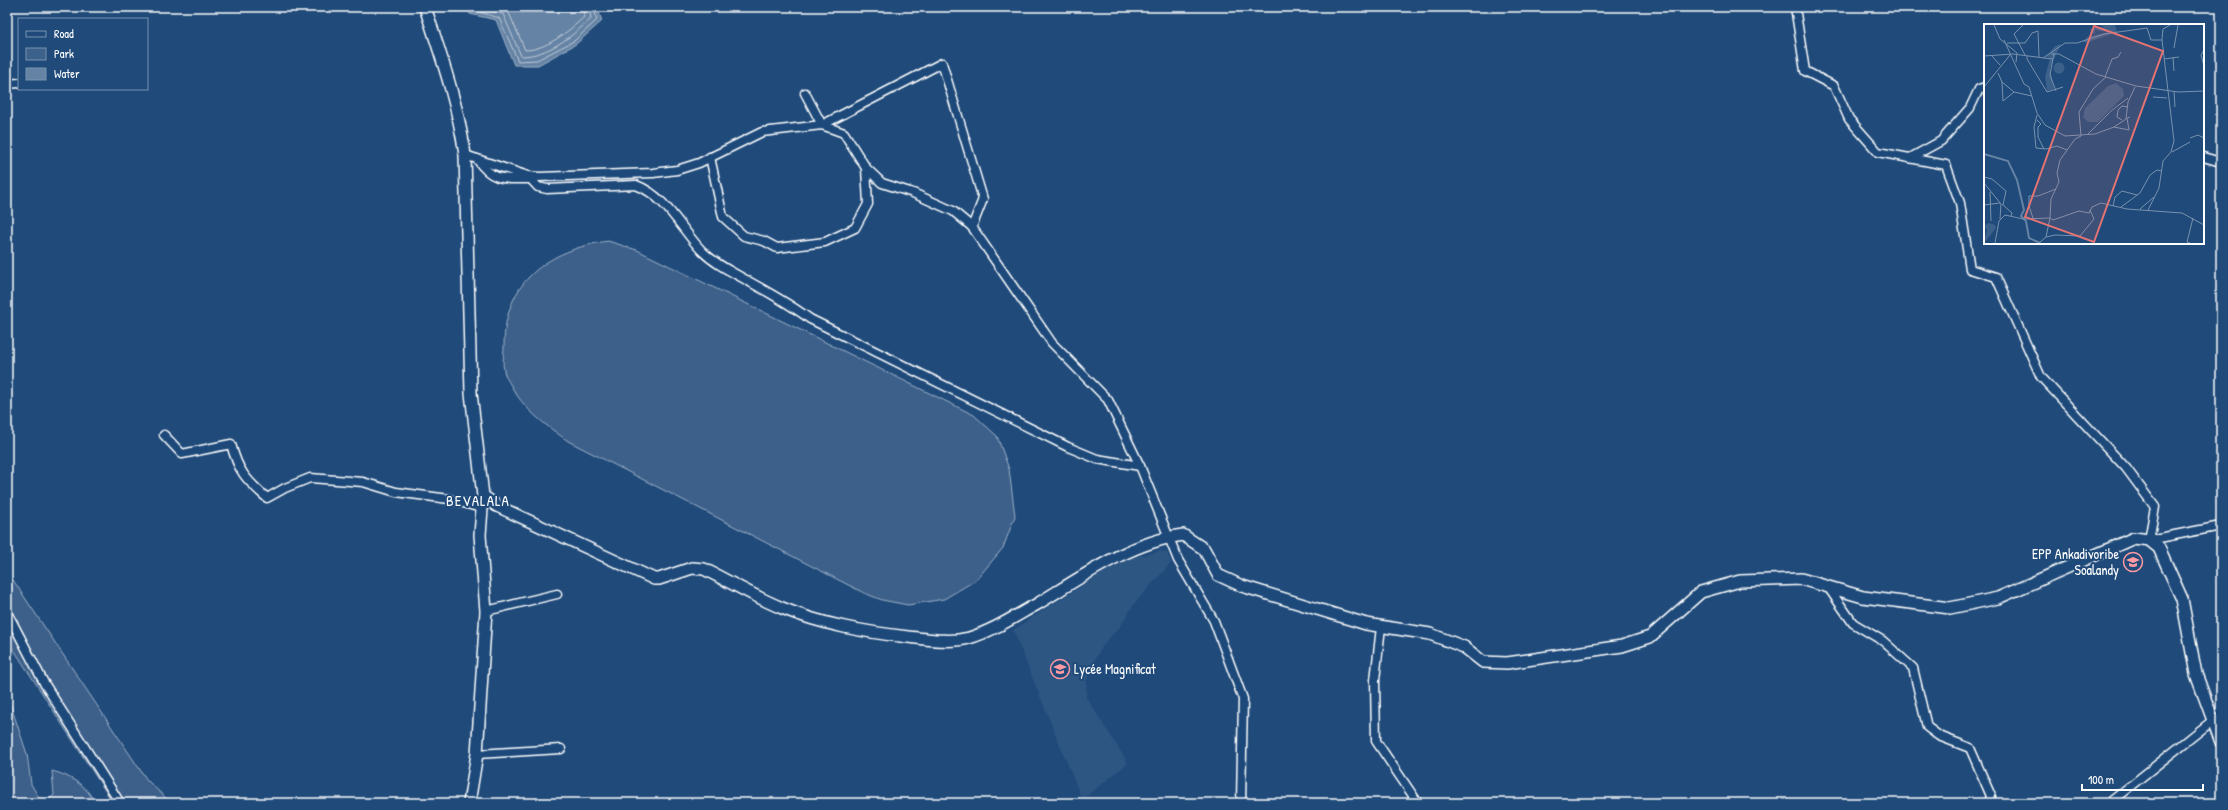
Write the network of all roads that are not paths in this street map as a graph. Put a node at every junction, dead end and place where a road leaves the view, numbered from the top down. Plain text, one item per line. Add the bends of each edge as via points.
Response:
1 (425, 7) edge
2 (1795, 7) edge
3 (18, 83) edge
4 (7, 84) edge
5 (1984, 87) edge
6 (805, 93) dead end
7 (822, 125) junction
8 (465, 155) junction
9 (710, 157) junction
10 (2204, 157) edge
11 (1910, 158) junction
12 (477, 159) junction
13 (2221, 162) edge
14 (866, 168) junction
15 (529, 177) junction
16 (972, 227) junction
17 (164, 435) dead end
18 (1140, 466) junction
19 (483, 496) junction
20 (481, 508) junction
21 (2221, 526) edge
22 (1170, 537) junction
23 (2149, 540) junction
24 (1828, 587) junction
25 (557, 594) dead end
26 (486, 610) junction
27 (7, 612) edge
28 (1381, 627) junction
29 (2212, 721) junction
30 (2221, 742) edge
31 (561, 749) dead end
32 (477, 754) junction
33 (120, 803) edge
34 (469, 803) edge
35 (1241, 803) edge
36 (1418, 803) edge
37 (1989, 803) edge
38 (2109, 803) edge

1 - 8 street via 451,88
2 - 11 street via 1805,70 1834,86 1849,119 1878,152
3 - 4 street
5 - 11 street via 1978,89 1970,108 1941,141
6 - 7 street
7 - 9 street via 762,132
7 - 14 street via 844,133
7 - 16 street via 942,64 983,199
8 - 12 street
8 - 19 street via 471,393
9 - 14 street via 723,217 744,236 764,241 777,248 825,242 855,228 868,204
9 - 15 street via 677,170 653,173
10 - 13 street
11 - 23 street via 1946,165 1960,203 1970,269 1996,277 2041,377 2126,468 2155,508
12 - 15 street
12 - 15 street via 493,177
14 - 16 street via 882,183 954,211
15 - 18 street via 538,187 547,189 636,186 648,190 659,199 703,252 810,319 1068,447 1097,459
16 - 18 street via 1052,344 1108,400
17 - 20 street via 182,454 231,444 235,462 246,480 267,498 310,478 363,482 396,492 449,499
18 - 22 street
19 - 20 street
19 - 22 street via 497,506 654,579 692,568 704,569 782,608 824,622 864,632 944,641 969,638 1010,620 1100,567 1132,551
20 - 26 street via 480,535
21 - 23 street
22 - 28 street via 1183,535 1204,550 1218,575 1242,586
22 - 35 street via 1178,560 1214,621 1243,699
23 - 24 street via 2134,538 1998,598 1950,608 1864,597
23 - 29 street via 2159,548 2182,599 2196,674
24 - 28 street via 1800,580 1740,581 1701,592 1650,637 1622,646 1507,663 1484,662 1464,647 1430,634
24 - 37 street via 1854,623 1883,641 1913,668 1927,727 1939,736 1970,748 1991,796
25 - 26 street
26 - 32 street
27 - 33 street via 44,683
28 - 36 street via 1376,680 1376,741
29 - 30 street
29 - 38 street
31 - 32 street
32 - 34 street

